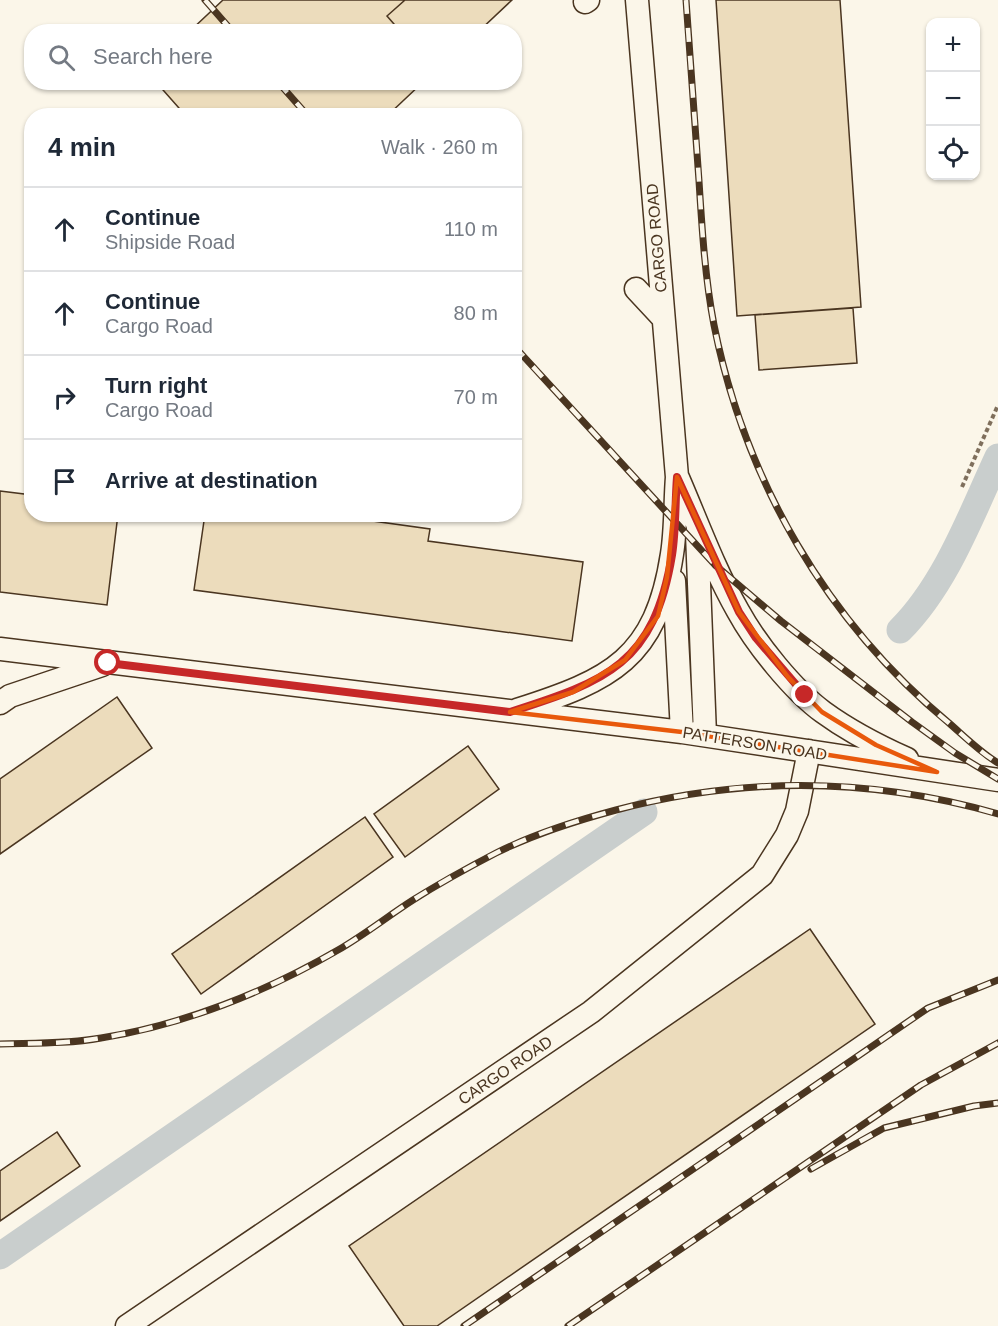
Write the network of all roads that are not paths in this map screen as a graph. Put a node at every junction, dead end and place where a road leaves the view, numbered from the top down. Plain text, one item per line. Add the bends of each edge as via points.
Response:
1 (637, 0) edge
2 (636, 289) dead end
3 (663, 318) junction
4 (677, 477) junction
5 (696, 520) junction
6 (672, 553) junction
7 (0, 649) edge
8 (108, 663) junction
9 (0, 703) edge
10 (510, 712) junction
11 (682, 732) junction
12 (705, 735) junction
13 (809, 751) junction
14 (937, 772) junction
15 (998, 780) edge
16 (127, 1326) edge

1 - 3 street, CARGO ROAD
2 - 3 street
3 - 4 street, CARGO ROAD
4 - 5 street, CARGO ROAD
4 - 6 street, CARGO ROAD
5 - 12 street
5 - 14 street, CARGO ROAD via 739,612 805,695 822,712 876,746
6 - 10 street, CARGO ROAD via 658,616 625,660 573,692
6 - 11 street
7 - 8 street, PATTERSON ROAD
8 - 9 street via 10,696
8 - 10 street, PATTERSON ROAD
10 - 11 street, PATTERSON ROAD
11 - 12 street, PATTERSON ROAD
12 - 13 street, PATTERSON ROAD
13 - 14 street, PATTERSON ROAD
13 - 16 street, CARGO ROAD via 797,811 783,844 762,875 591,1012
14 - 15 street, PATTERSON ROAD

